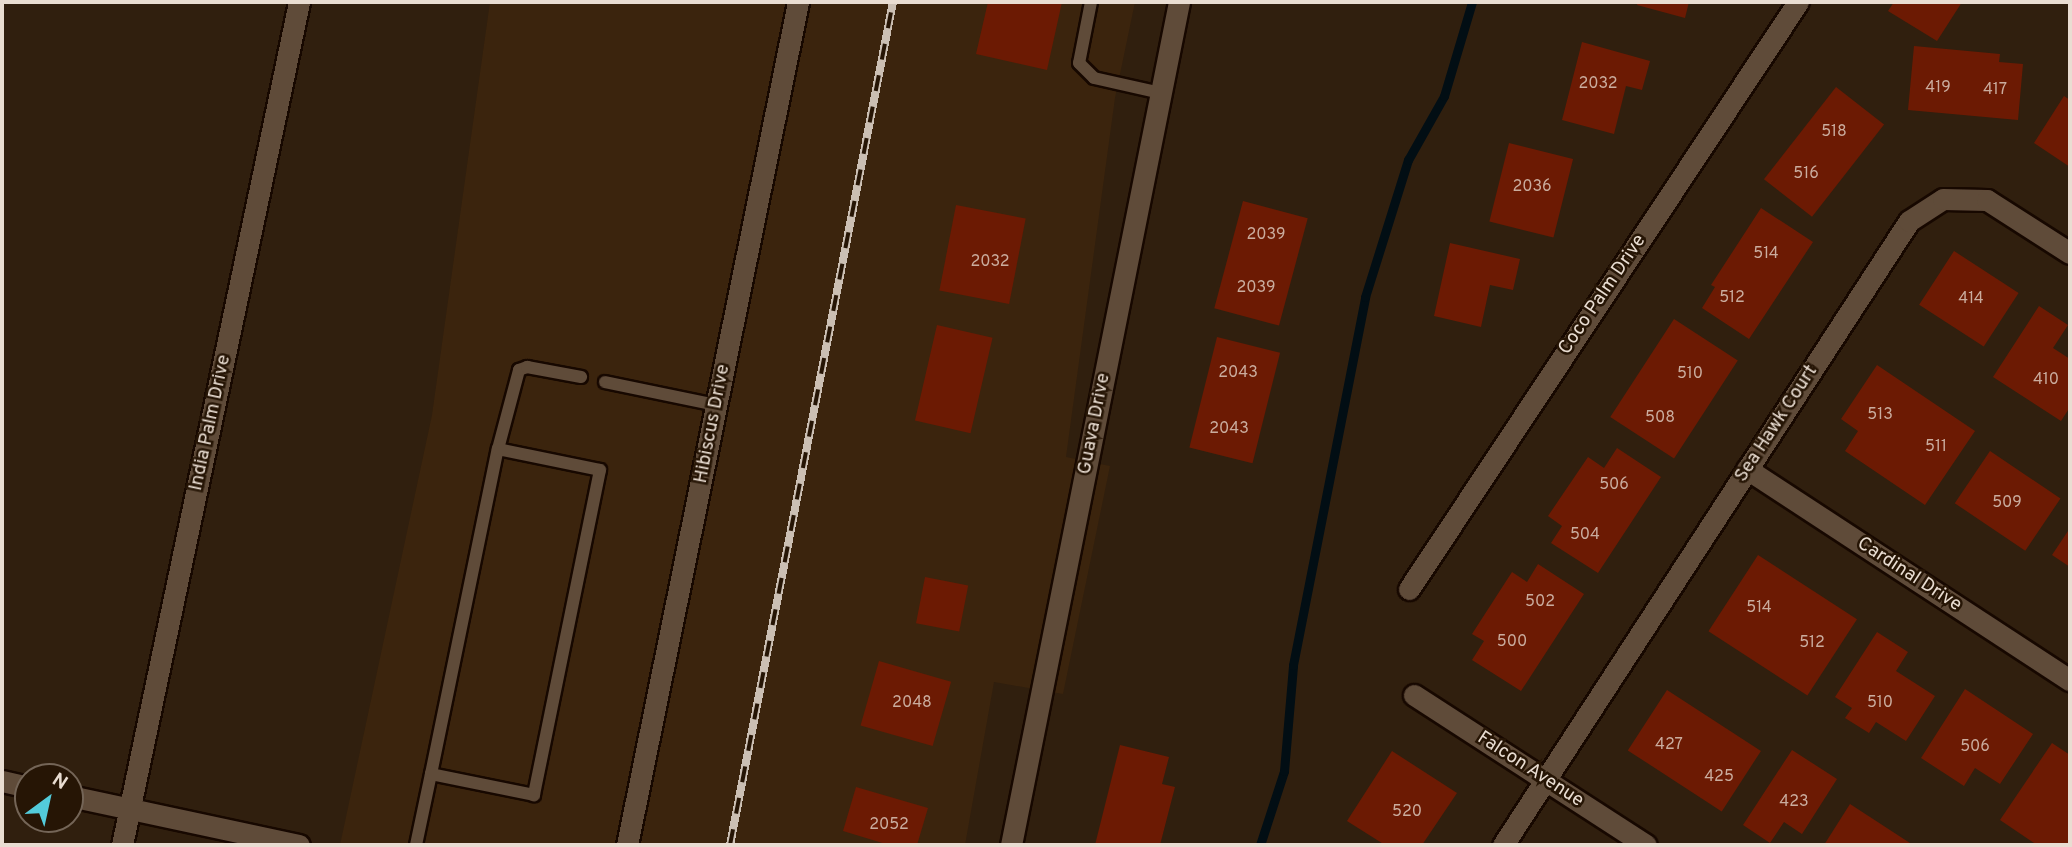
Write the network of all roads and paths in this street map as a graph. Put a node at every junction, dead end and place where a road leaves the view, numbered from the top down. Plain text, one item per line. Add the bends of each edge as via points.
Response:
1 (299, 2) edge
2 (798, 2) edge
3 (1091, 2) edge
4 (1179, 2) edge
5 (1798, 2) edge
6 (1161, 93) junction
7 (2070, 253) edge
8 (581, 377) dead end
9 (605, 382) dead end
10 (716, 405) junction
11 (498, 449) junction
12 (1748, 469) junction
13 (1409, 589) dead end
14 (2070, 680) edge
15 (1414, 695) dead end
16 (431, 774) junction
17 (1546, 780) junction
18 (84, 799) edge
19 (130, 809) junction
20 (122, 845) edge
21 (299, 845) edge
22 (416, 845) edge
23 (627, 845) edge
24 (1011, 845) edge
25 (1503, 845) edge
26 (1646, 845) edge

1 - 19 street, India Palm Drive
2 - 10 street, Hibiscus Drive
3 - 6 lane via 1079,63 1094,78
4 - 6 street, Guava Drive
5 - 13 street, Coco Palm Drive
6 - 24 street, Guava Drive
7 - 12 street, Sea Hawk Court via 1987,200 1943,199 1909,221
8 - 11 lane via 527,367 519,370
9 - 10 lane
10 - 23 street, Hibiscus Drive
11 - 16 lane
11 - 16 lane via 600,470 534,795
12 - 14 street, Cardinal Drive
12 - 17 street, Sea Hawk Court
15 - 17 street, Falcon Avenue
16 - 22 lane
17 - 25 street, Sea Hawk Court
17 - 26 street, Falcon Avenue
18 - 19 street
19 - 20 street, India Palm Drive
19 - 21 street

